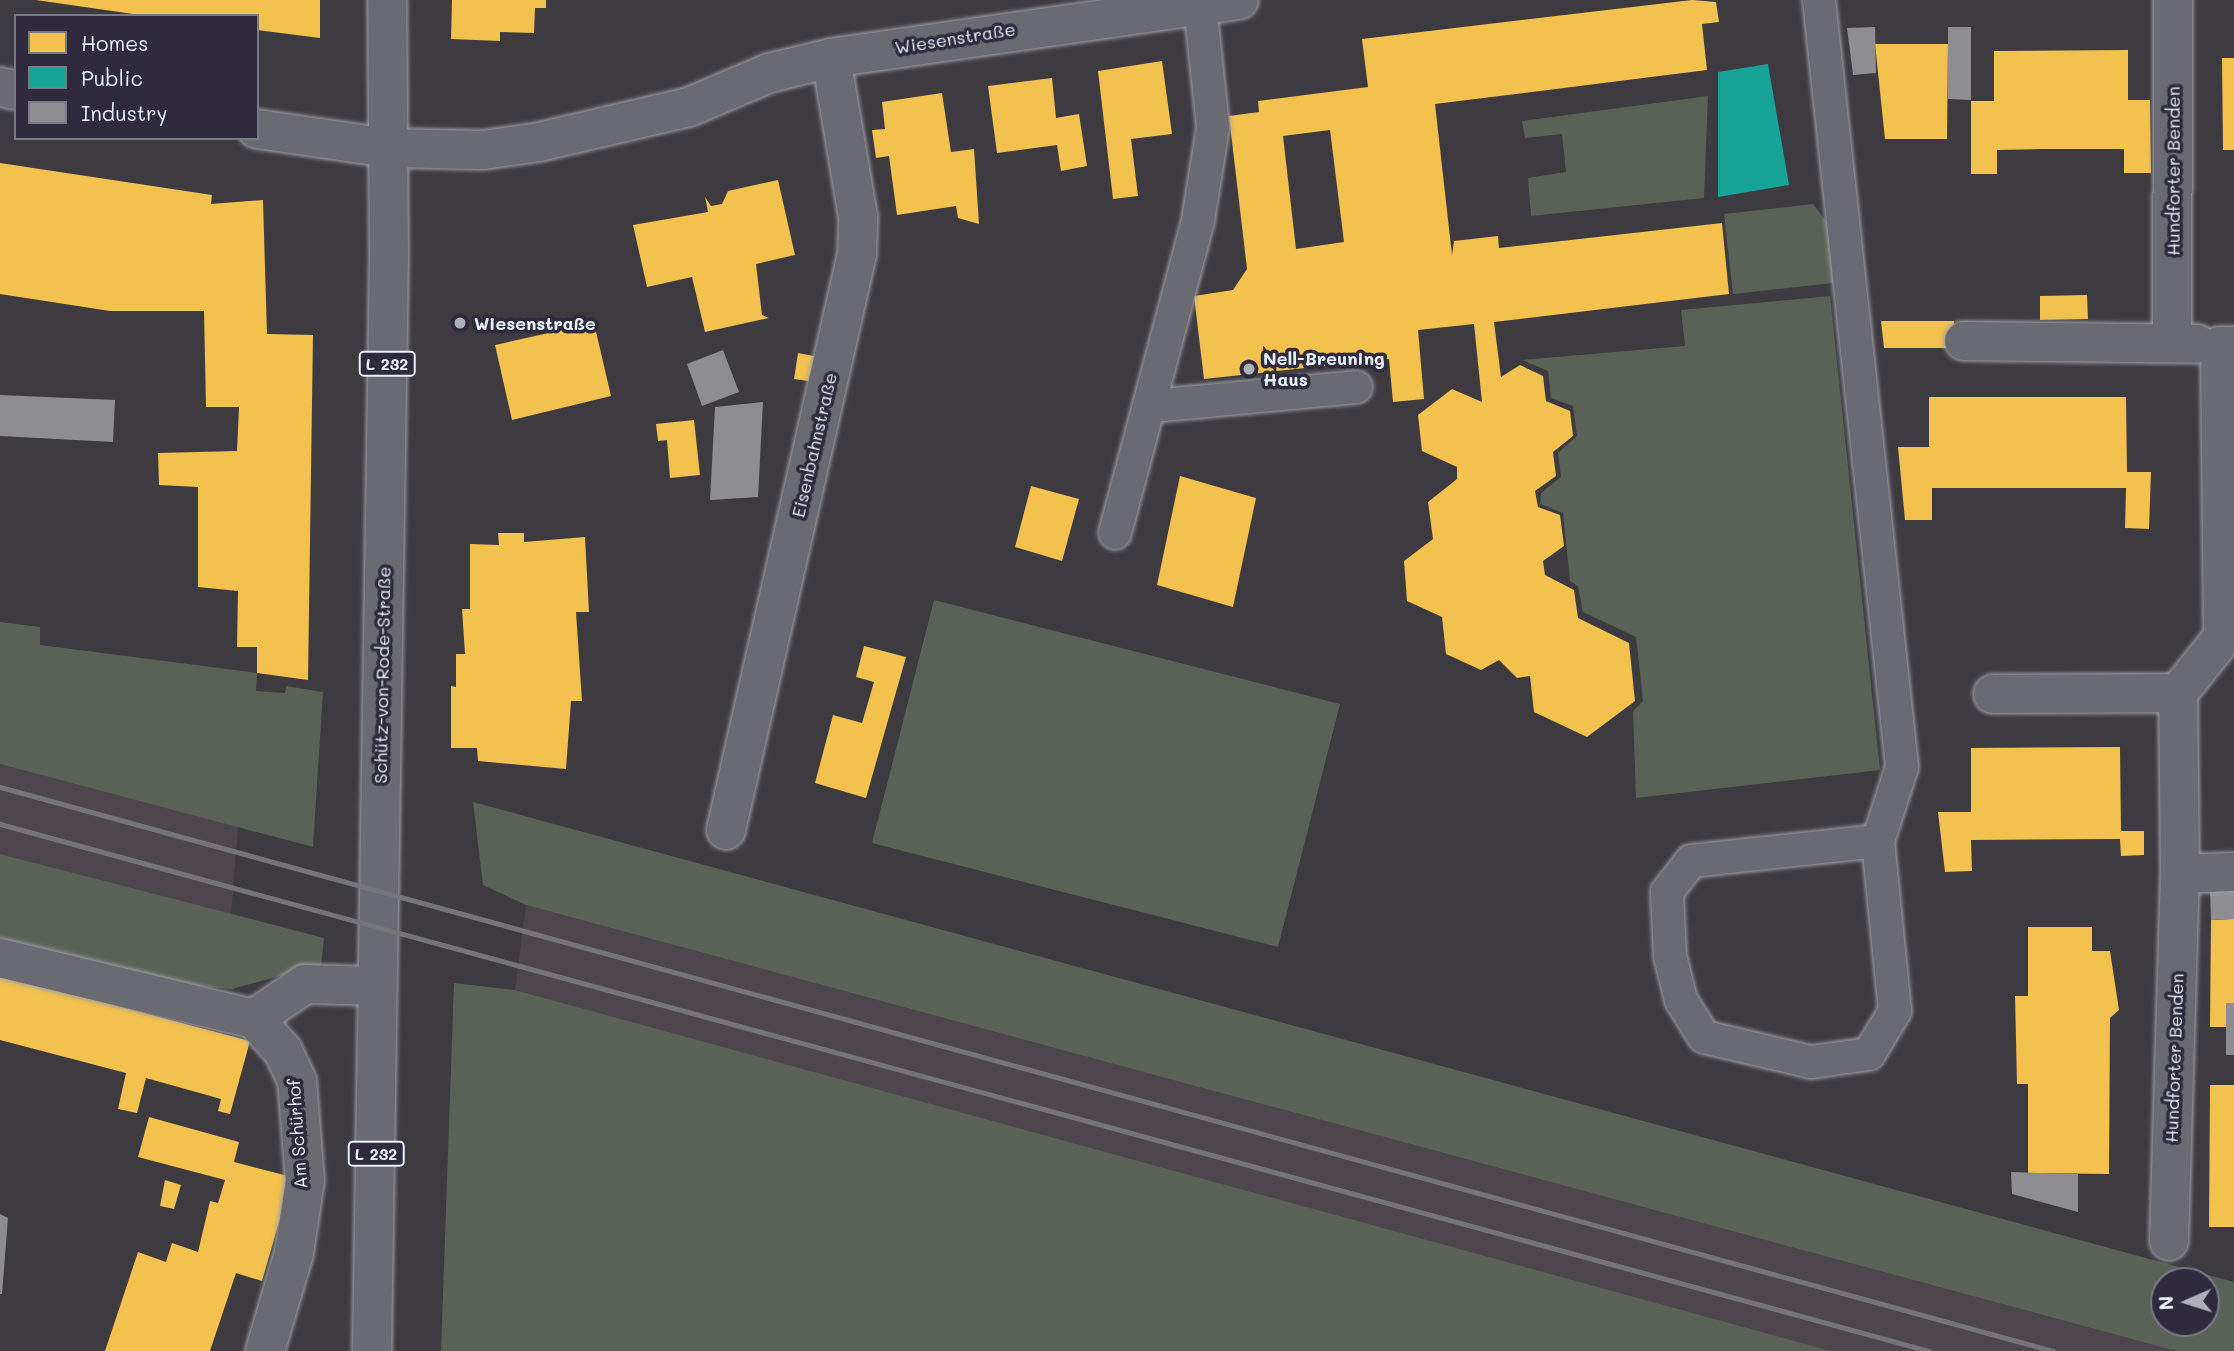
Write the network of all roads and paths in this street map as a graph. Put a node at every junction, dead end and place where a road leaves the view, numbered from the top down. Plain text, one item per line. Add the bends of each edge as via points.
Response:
1 (387, 0) edge
2 (1239, 0) edge
3 (1819, 0) edge
4 (2174, 0) edge
5 (1200, 5) junction
6 (831, 58) junction
7 (259, 129) edge
8 (389, 148) junction
9 (1964, 341) dead end
10 (2172, 341) junction
11 (2227, 346) edge
12 (1356, 387) dead end
13 (1152, 406) junction
14 (1115, 533) dead end
15 (2178, 693) junction
16 (1993, 694) dead end
17 (726, 830) dead end
18 (1878, 841) junction
19 (2234, 872) edge
20 (2180, 874) junction
21 (0, 958) edge
22 (377, 986) junction
23 (254, 1019) junction
24 (2169, 1241) dead end
25 (265, 1351) edge
26 (372, 1351) edge

1 - 8 street, Schütz-von-Rode-Straße / L 232
2 - 5 street, Wiesenstraße
3 - 18 lane via 1902,767
4 - 10 street, Hundforter Benden
5 - 6 street, Wiesenstraße
5 - 13 lane via 1213,127 1198,220
6 - 8 street, Wiesenstraße via 610,128 483,150
6 - 17 street, Eisenbahnstraße via 858,217 857,254
7 - 8 street, Wiesenstraße
8 - 22 street, Schütz-von-Rode-Straße / L 232
9 - 10 street
10 - 11 street
11 - 15 street via 2223,637
12 - 13 lane
13 - 14 lane
15 - 16 street
15 - 20 street, Hundforter Benden
18 - 18 lane via 1691,861 1667,892 1670,956 1681,1000 1703,1037 1811,1062 1869,1054 1895,1011
19 - 20 street
20 - 24 street, Hundforter Benden
21 - 23 street
22 - 23 street via 304,984
22 - 26 street, Schütz-von-Rode-Straße / L 232
23 - 25 street, Am Schürhof via 283,1051 297,1081 305,1180 294,1253

